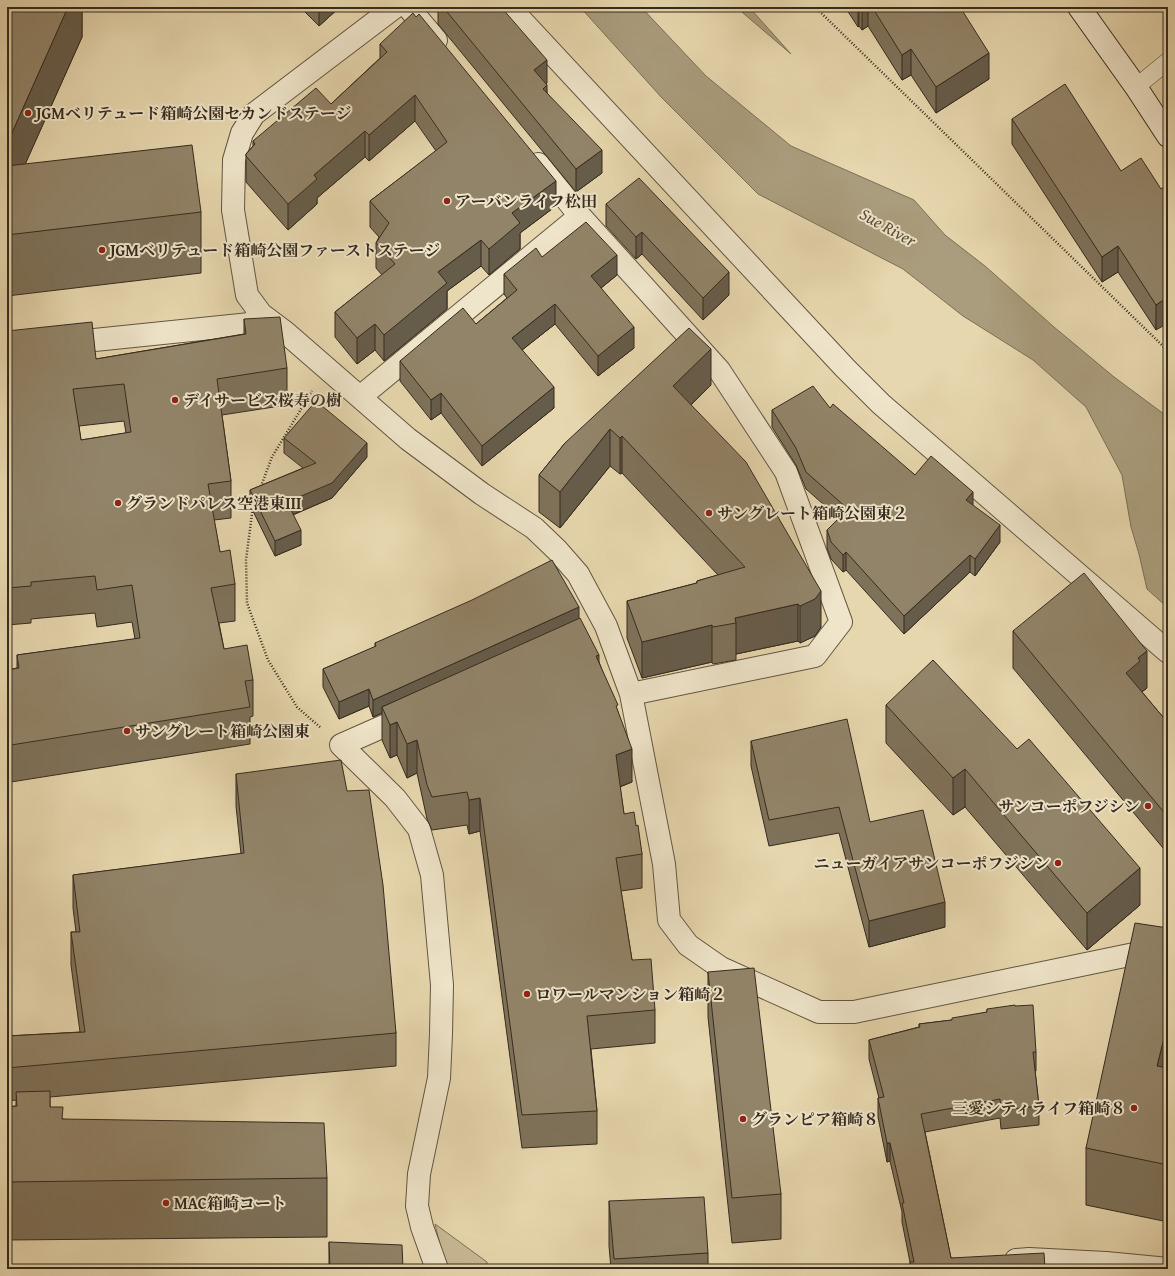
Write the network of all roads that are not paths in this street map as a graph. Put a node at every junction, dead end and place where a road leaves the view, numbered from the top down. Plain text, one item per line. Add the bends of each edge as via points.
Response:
1 (395, 7) edge
2 (408, 7) edge
3 (509, 7) edge
4 (1079, 7) edge
5 (449, 56) edge
6 (1168, 61) edge
7 (1136, 88) junction
8 (1168, 136) edge
9 (524, 148) edge
10 (580, 216) junction
11 (261, 314) junction
12 (7, 349) edge
13 (360, 398) junction
14 (606, 626) junction
15 (585, 636) edge
16 (1168, 652) edge
17 (632, 694) junction
18 (427, 707) edge
19 (1168, 947) edge
20 (1000, 1261) edge
21 (437, 1269) edge
22 (1168, 1269) edge

1 - 11 street via 254,114 242,133 234,160 233,210 247,295
2 - 5 street
3 - 16 street via 881,404
4 - 7 street
6 - 7 lane
7 - 8 street
9 - 10 street
10 - 13 street
10 - 17 street via 719,370 778,459 786,472 841,622 815,656
11 - 12 street via 250,324
11 - 13 street
13 - 14 street via 408,439 482,494 534,528 578,574
14 - 15 street
14 - 17 street
17 - 19 street via 664,864 669,920 688,945 721,968 819,1012 854,1012
18 - 21 street via 341,745 395,798 419,829 432,875 442,985 441,1034 439,1078 420,1174 417,1206
20 - 22 street via 1029,1259

